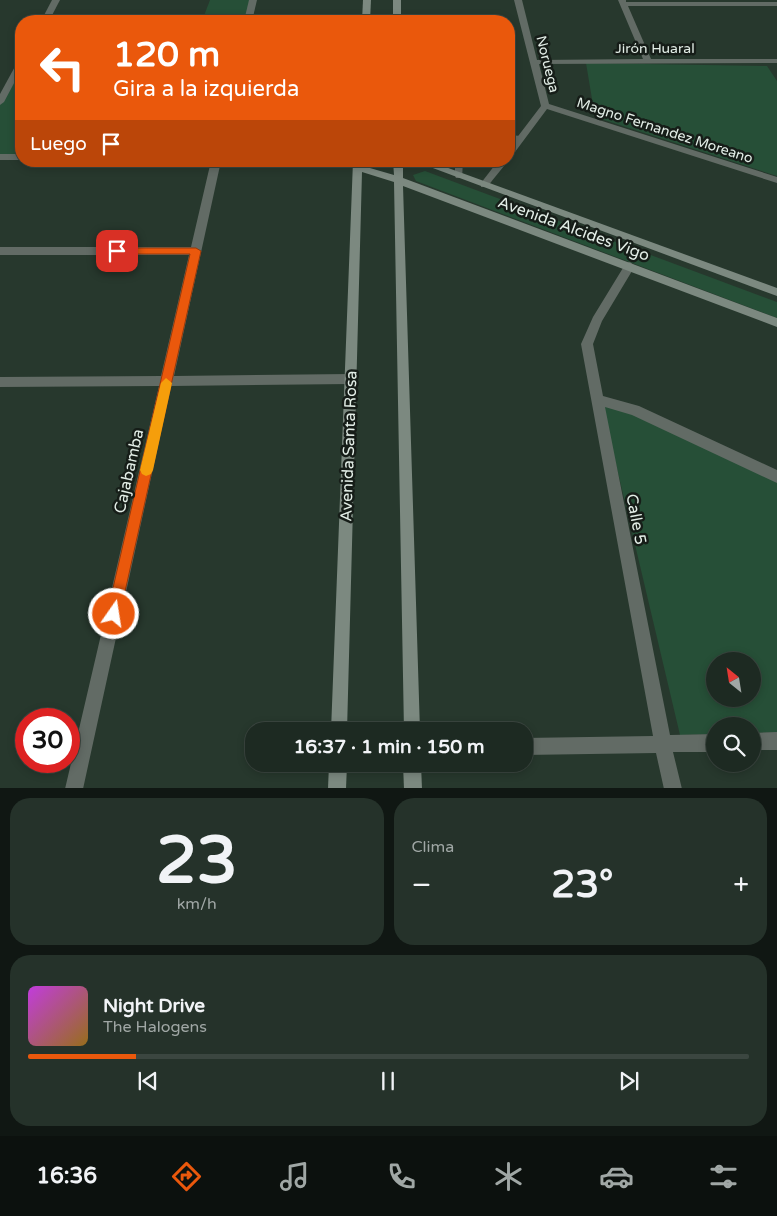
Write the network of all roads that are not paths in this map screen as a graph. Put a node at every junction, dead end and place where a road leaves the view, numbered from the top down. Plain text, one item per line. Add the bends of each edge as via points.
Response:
1 (56, 0) edge
2 (253, 0) edge
3 (367, 0) edge
4 (397, 0) edge
5 (518, 0) edge
6 (622, 2) edge
7 (721, 2) edge
8 (777, 4) edge
9 (48, 15) edge
10 (249, 15) edge
11 (366, 15) edge
12 (397, 15) edge
13 (777, 61) edge
14 (533, 62) junction
15 (648, 62) junction
16 (15, 74) edge
17 (0, 102) edge
18 (545, 106) junction
19 (515, 137) edge
20 (522, 138) junction
21 (515, 147) edge
22 (0, 157) edge
23 (15, 157) edge
24 (215, 167) edge
25 (358, 167) edge
26 (366, 167) edge
27 (398, 167) edge
28 (435, 167) edge
29 (459, 167) edge
30 (498, 167) edge
31 (459, 176) junction
32 (398, 180) junction
33 (777, 180) edge
34 (484, 185) junction
35 (0, 251) edge
36 (196, 251) junction
37 (630, 266) junction
38 (777, 292) edge
39 (777, 323) edge
40 (350, 379) junction
41 (0, 382) edge
42 (166, 382) junction
43 (597, 400) junction
44 (777, 478) edge
45 (339, 722) edge
46 (412, 722) edge
47 (777, 741) edge
48 (761, 742) edge
49 (706, 743) edge
50 (663, 744) junction
51 (533, 747) edge
52 (338, 772) edge
53 (412, 772) edge
54 (74, 788) edge
55 (337, 788) edge
56 (413, 788) edge
57 (673, 788) edge

1 - 9 street
2 - 10 street
3 - 11 main road
4 - 12 main road
5 - 14 street, Noruega
6 - 7 street
6 - 15 street
7 - 8 street
13 - 15 street, Jirón Huaral
14 - 15 street, Jirón Huaral
14 - 18 street, Noruega
16 - 17 street
18 - 20 street, Noruega
18 - 33 street, Magno Fernandez Moreano
19 - 20 lane
20 - 21 street, Noruega
22 - 23 street
24 - 36 street, Cajabamba
25 - 40 main road, Avenida Santa Rosa
26 - 32 main road, Avenida Alcides Vigo
27 - 32 main road
28 - 31 main road, Avenida Alcides Vigo
29 - 31 lane
30 - 34 street
31 - 34 main road, Avenida Alcides Vigo
32 - 37 main road, Avenida Alcides Vigo
32 - 46 main road
34 - 38 main road, Avenida Alcides Vigo
35 - 36 street
36 - 42 street, Cajabamba
37 - 39 main road, Avenida Alcides Vigo
37 - 43 street, Calle 5 via 597,320 587,344
40 - 42 street
40 - 45 main road, Avenida Santa Rosa
41 - 42 street
42 - 54 street, Cajabamba
43 - 44 street via 635,410
43 - 50 street, Calle 5
47 - 48 street
49 - 50 street
50 - 51 street
50 - 57 street, Calle 5
52 - 55 main road
53 - 56 main road

